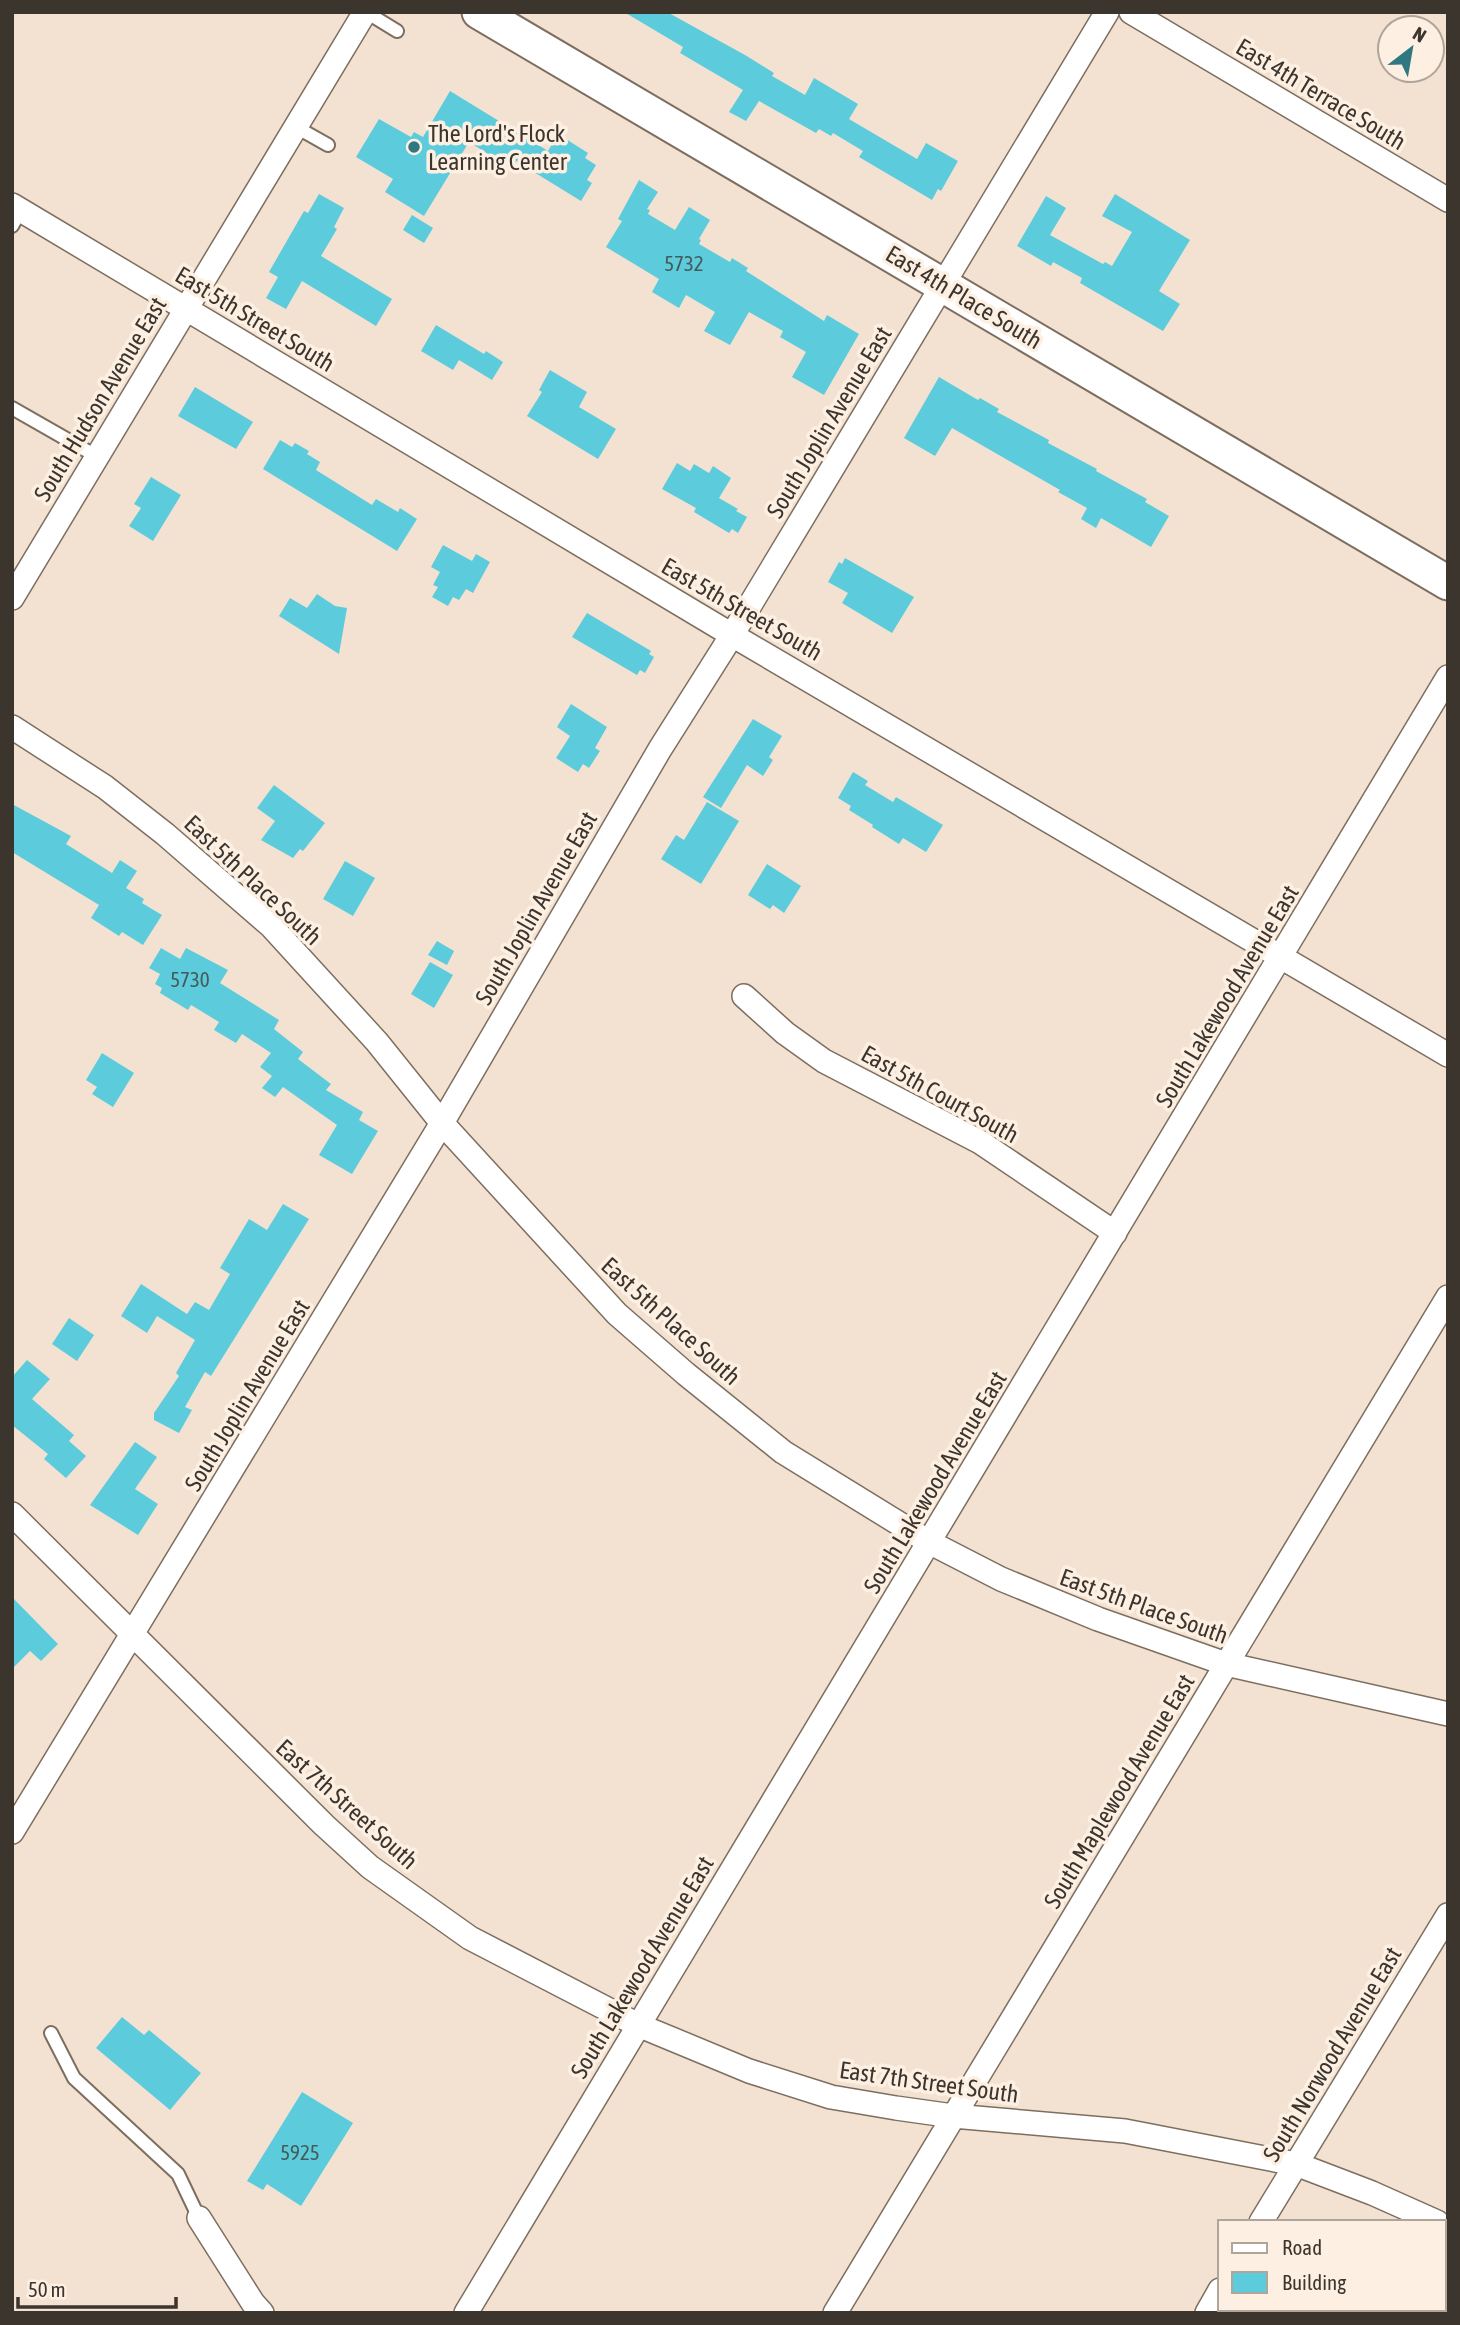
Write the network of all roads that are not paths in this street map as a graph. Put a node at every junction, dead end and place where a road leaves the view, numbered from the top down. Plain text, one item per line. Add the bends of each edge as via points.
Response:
1 (365, 12) edge
2 (480, 12) edge
3 (1107, 12) edge
4 (1131, 12) edge
5 (397, 31) dead end
6 (296, 127) junction
7 (328, 145) dead end
8 (1448, 200) edge
9 (15, 214) edge
10 (943, 285) junction
11 (185, 309) junction
12 (12, 408) edge
13 (96, 456) junction
14 (1448, 583) edge
15 (12, 598) edge
16 (732, 635) junction
17 (1448, 677) edge
18 (12, 727) edge
19 (1282, 957) junction
20 (744, 996) dead end
21 (1448, 1055) edge
22 (442, 1122) junction
23 (1115, 1233) junction
24 (1448, 1297) edge
25 (12, 1514) edge
26 (929, 1542) junction
27 (132, 1635) junction
28 (1226, 1664) junction
29 (1448, 1714) edge
30 (12, 1832) edge
31 (1448, 1914) edge
32 (638, 2025) junction
33 (51, 2033) dead end
34 (953, 2116) junction
35 (1296, 2164) junction
36 (199, 2218) joint
37 (1262, 2220) edge
38 (1433, 2220) edge
39 (1218, 2294) edge
40 (262, 2313) edge
41 (466, 2313) edge
42 (835, 2313) edge
43 (1207, 2313) edge

1 - 5 lane
1 - 6 street, South Hudson Avenue East
2 - 10 street, East 4th Place South
3 - 10 street, South Joplin Avenue East
4 - 8 street, East 4th Terrace South
6 - 7 lane
6 - 11 street, South Hudson Avenue East
9 - 11 street, East 5th Street South
10 - 14 street, East 4th Place South
10 - 16 street, South Joplin Avenue East
11 - 13 street, South Hudson Avenue East
11 - 16 street, East 5th Street South
12 - 13 lane
13 - 15 street, South Hudson Avenue East
16 - 19 street, East 5th Street South
16 - 22 street, South Joplin Avenue East via 660,749
17 - 19 street, South Lakewood Avenue East
18 - 22 street, East 5th Place South via 105,787 271,926 377,1042
19 - 21 street, East 5th Street South
19 - 23 street, South Lakewood Avenue East
20 - 23 street, East 5th Court South via 824,1061 980,1142
22 - 26 street, East 5th Place South via 617,1314 676,1365 783,1452
22 - 27 street, South Joplin Avenue East
23 - 26 street, South Lakewood Avenue East
24 - 28 street, South Maplewood Avenue East
25 - 27 street, East 7th Street South
26 - 28 street, East 5th Place South via 1037,1594
26 - 32 street, South Lakewood Avenue East
27 - 30 street, South Joplin Avenue East
27 - 32 street, East 7th Street South via 370,1867 470,1938
28 - 29 street, East 5th Place South
28 - 34 street, South Maplewood Avenue East
31 - 35 street, South Norwood Avenue East
32 - 34 street, East 7th Street South via 749,2071 831,2097
32 - 41 street, South Lakewood Avenue East
33 - 36 lane via 74,2078 178,2175
34 - 35 street, East 7th Street South via 1125,2131
34 - 42 street, South Maplewood Avenue East
35 - 37 street, South Norwood Avenue East
35 - 38 street, East 7th Street South
36 - 40 street
39 - 43 street

